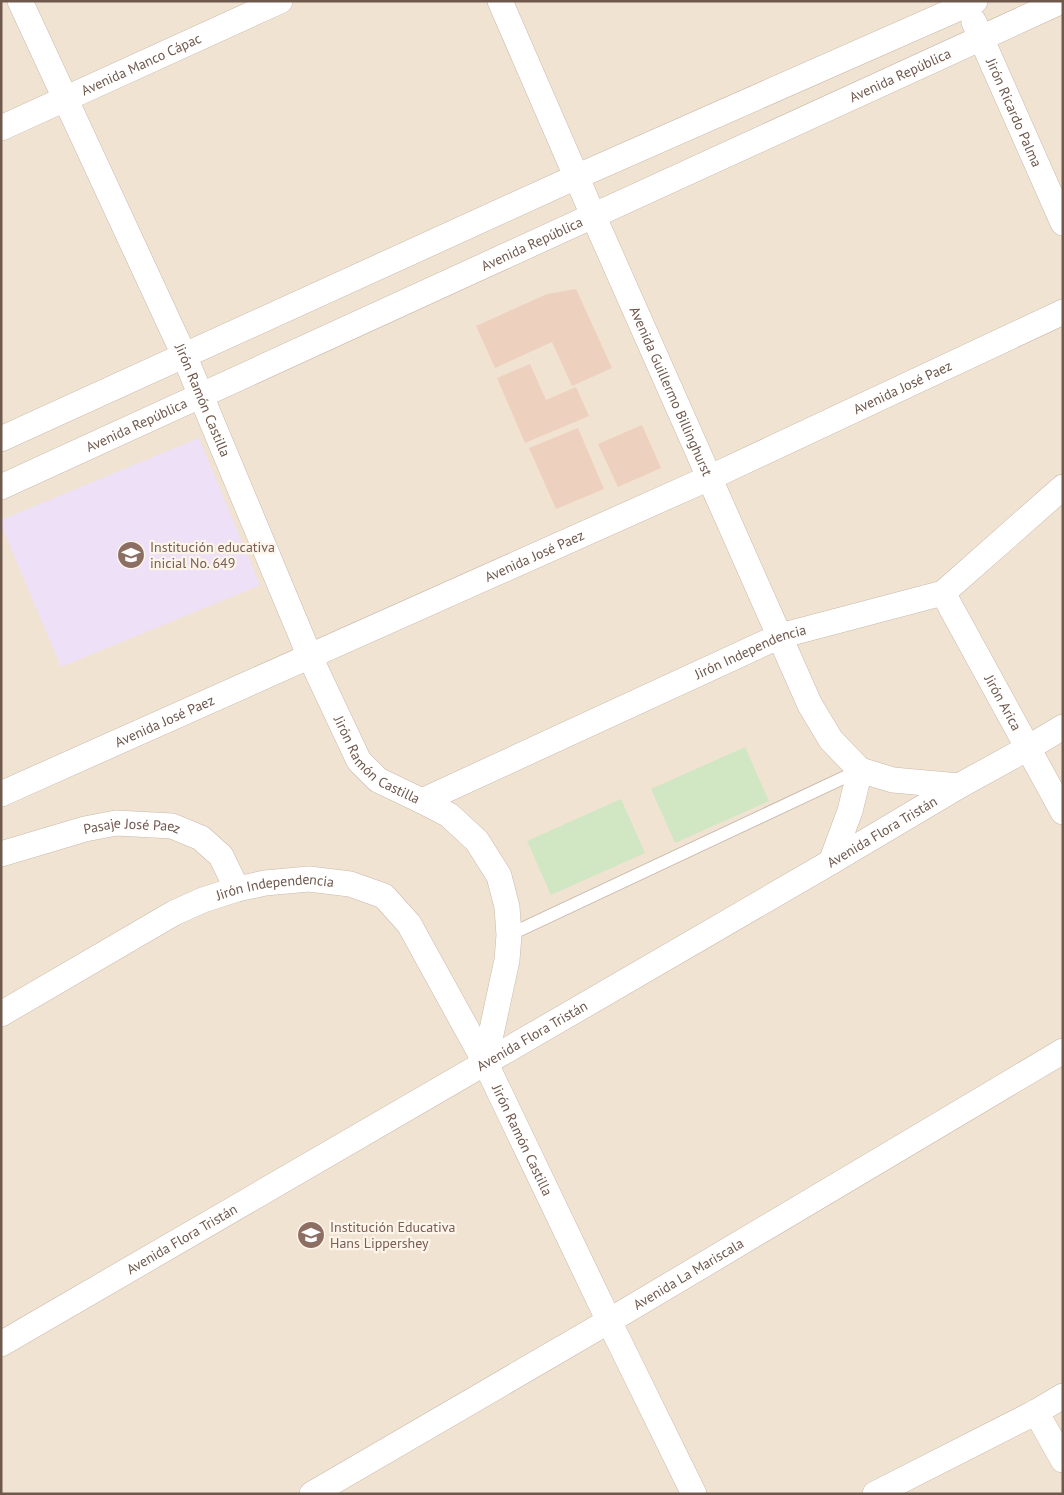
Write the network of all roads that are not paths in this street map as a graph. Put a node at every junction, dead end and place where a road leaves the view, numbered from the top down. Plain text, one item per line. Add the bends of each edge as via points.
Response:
1 (20, 1) edge
2 (280, 1) edge
3 (500, 1) edge
4 (1062, 1) edge
5 (969, 3) edge
6 (981, 37) junction
7 (65, 99) junction
8 (1, 128) edge
9 (576, 177) junction
10 (593, 215) junction
11 (1063, 223) edge
12 (1063, 312) edge
13 (184, 355) junction
14 (201, 396) junction
15 (1, 439) edge
16 (709, 478) junction
17 (1, 487) edge
18 (1063, 488) edge
19 (943, 593) junction
20 (780, 636) junction
21 (310, 657) junction
22 (1063, 726) edge
23 (1028, 748) junction
24 (860, 770) junction
25 (959, 786) junction
26 (1, 794) edge
27 (422, 801) junction
28 (1063, 812) edge
29 (1, 854) edge
30 (831, 862) junction
31 (237, 889) junction
32 (509, 935) junction
33 (1, 1014) edge
34 (1063, 1051) edge
35 (485, 1062) junction
36 (609, 1321) junction
37 (1, 1344) edge
38 (1063, 1396) edge
39 (1036, 1412) junction
40 (1063, 1460) edge
41 (312, 1494) edge
42 (694, 1494) edge
43 (874, 1494) edge

1 - 7 street, Jirón Ramón Castilla
2 - 7 street, Avenida Manco Cápac
3 - 9 street, Avenida Guillermo Billinghurst
4 - 6 street, Avenida República
5 - 6 street, Jirón Ricardo Palma
5 - 9 street
6 - 10 street, Avenida República
6 - 11 street, Jirón Ricardo Palma
7 - 8 street, Avenida Manco Cápac
7 - 13 street, Jirón Ramón Castilla
9 - 10 street, Avenida Guillermo Billinghurst
9 - 13 street
10 - 14 street, Avenida República
10 - 16 street, Avenida Guillermo Billinghurst
12 - 16 street, Avenida José Paez
13 - 14 street, Jirón Ramón Castilla
13 - 15 street
14 - 17 street, Avenida República
14 - 21 street, Jirón Ramón Castilla
16 - 20 street, Avenida Guillermo Billinghurst
16 - 21 street, Avenida José Paez
18 - 19 street, Jirón Independencia
19 - 20 street, Jirón Independencia
19 - 23 street, Jirón Arica
20 - 24 street, Avenida Guillermo Billinghurst via 810,705 831,740
20 - 27 street, Jirón Independencia
21 - 26 street, Avenida José Paez
21 - 27 street, Jirón Ramón Castilla via 359,761 378,780
22 - 23 street, Avenida Flora Tristán
23 - 25 street, Avenida Flora Tristán
23 - 28 street, Jirón Arica
24 - 25 street, Avenida Guillermo Billinghurst via 892,780
24 - 30 street via 850,811
24 - 32 lane
25 - 30 street, Avenida Flora Tristán
27 - 32 street, Jirón Ramón Castilla via 449,815 477,841 499,876 507,907
29 - 31 street, Pasaje José Paez via 116,823 172,826 201,838 221,856
30 - 35 street, Avenida Flora Tristán
31 - 33 street, Jirón Independencia via 174,913
31 - 35 street, Jirón Independencia via 308,879 350,884 384,896 409,924
32 - 35 street, Jirón Ramón Castilla via 507,960
34 - 36 street, Avenida La Mariscala
35 - 36 street, Jirón Ramón Castilla
35 - 37 street, Avenida Flora Tristán
36 - 41 street, Avenida La Mariscala
36 - 42 street, Jirón Ramón Castilla
38 - 39 street
39 - 40 street
39 - 43 street

